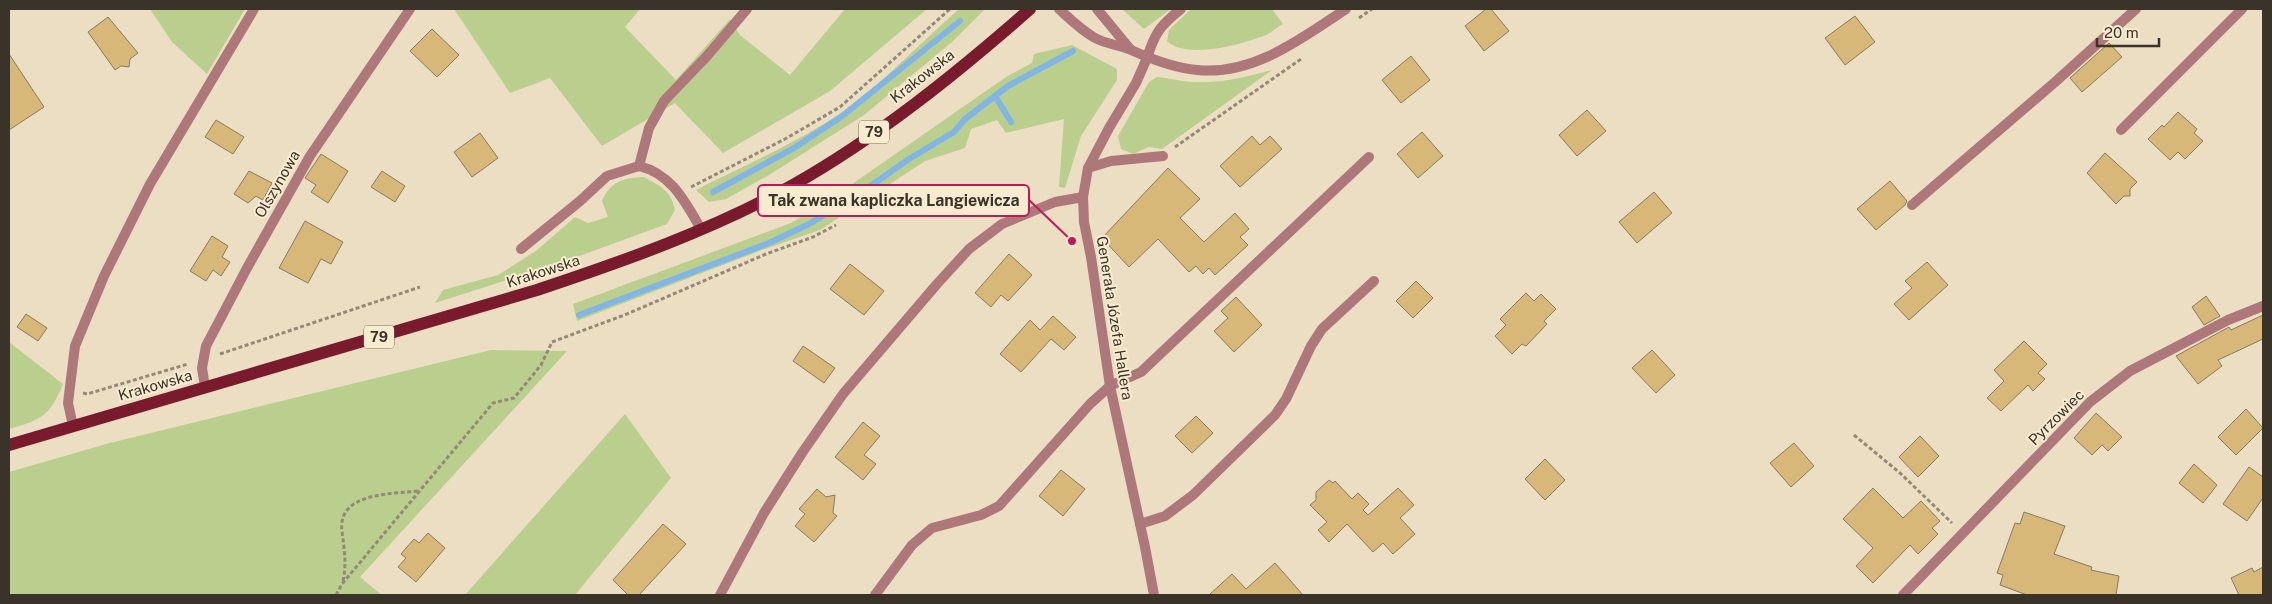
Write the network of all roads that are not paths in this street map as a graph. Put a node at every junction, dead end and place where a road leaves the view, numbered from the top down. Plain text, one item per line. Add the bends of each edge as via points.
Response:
1 (254, 9) edge
2 (410, 9) edge
3 (747, 9) edge
4 (1030, 9) edge
5 (1059, 9) edge
6 (1097, 9) edge
7 (1181, 9) edge
8 (1346, 9) edge
9 (2136, 9) edge
10 (2242, 9) edge
11 (1130, 50) junction
12 (1147, 58) junction
13 (2121, 130) dead end
14 (1163, 156) road end
15 (1369, 157) dead end
16 (639, 166) junction
17 (1088, 168) junction
18 (1083, 197) junction
19 (1912, 205) dead end
20 (701, 229) junction
21 (521, 249) dead end
22 (1374, 281) dead end
23 (2263, 306) edge
24 (1110, 386) junction
25 (205, 387) junction
26 (73, 426) junction
27 (9, 445) edge
28 (1140, 524) junction
29 (720, 595) edge
30 (874, 595) edge
31 (1154, 595) edge
32 (1904, 595) edge

1 - 26 street via 150,184 104,276 75,346 68,403
2 - 25 street, Olszynowa via 310,156 247,268 206,346 202,368
3 - 16 street via 664,101 649,128
4 - 20 main road, Krakowska / 79 via 904,111 848,150 793,184
5 - 11 street via 1096,39
6 - 11 street
7 - 12 street, Generała Józefa Hallera via 1162,24
8 - 12 street via 1265,59 1233,68 1197,70
9 - 19 street
10 - 13 street
11 - 12 street
12 - 17 street, Generała Józefa Hallera
14 - 17 street via 1111,161
15 - 24 street via 1141,372
16 - 20 street via 660,174 679,193
16 - 21 street via 607,176
17 - 18 street, Generała Józefa Hallera
18 - 24 street, Generała Józefa Hallera via 1084,222
18 - 29 street via 1055,202 1002,224 969,249 937,284 844,394 802,453 764,513
20 - 25 main road, Krakowska / 79 via 622,262 537,290
22 - 28 street via 1322,330 1275,415 1193,494 1165,516
23 - 32 street, Pyrzowiec via 2228,320 2130,371 2090,402
24 - 28 street, Generała Józefa Hallera
24 - 30 street via 999,506 932,528 912,545
25 - 26 main road, Krakowska / 79
26 - 27 main road, Krakowska / 79
28 - 31 street, Generała Józefa Hallera

